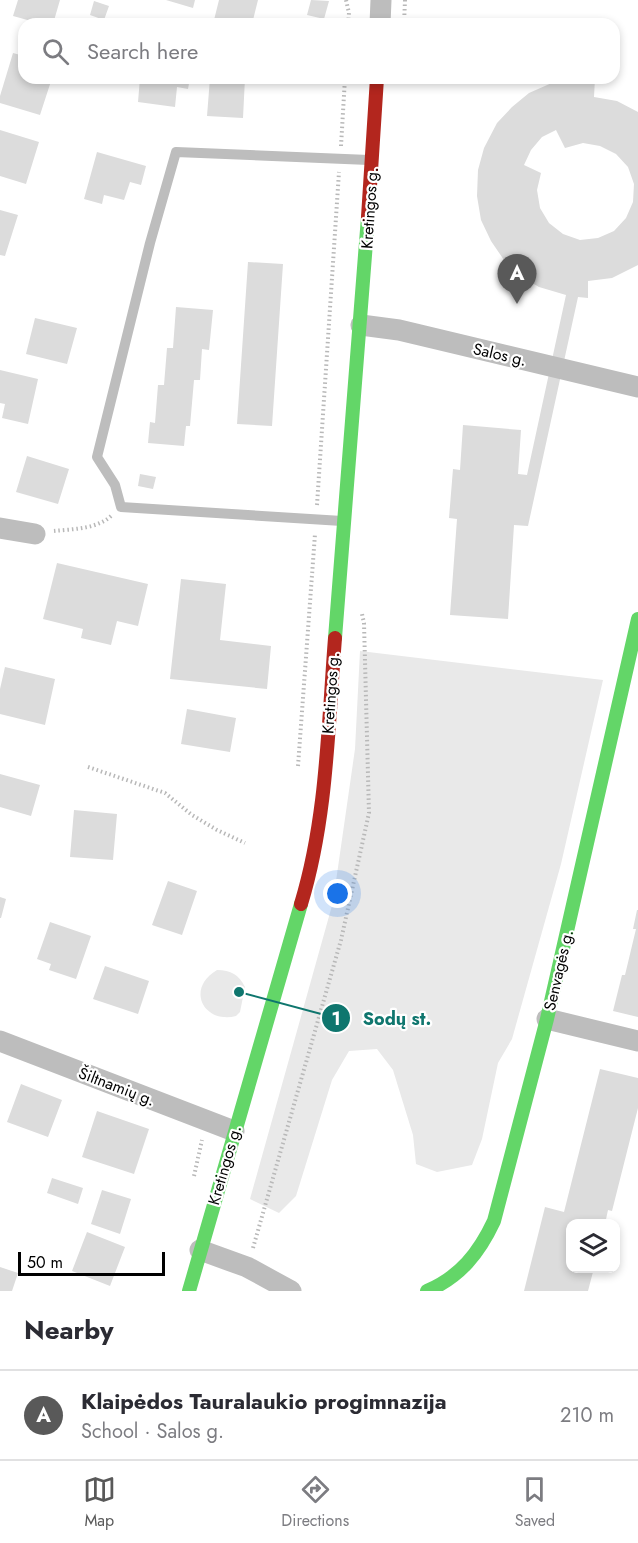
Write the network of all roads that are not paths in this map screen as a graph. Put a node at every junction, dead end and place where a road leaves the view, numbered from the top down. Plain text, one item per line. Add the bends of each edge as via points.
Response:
1 (381, 0) edge
2 (380, 18) edge
3 (377, 84) edge
4 (372, 160) junction
5 (362, 325) junction
6 (638, 387) edge
7 (344, 521) junction
8 (0, 528) edge
9 (35, 534) road end
10 (638, 619) edge
11 (630, 692) edge
12 (547, 1019) junction
13 (0, 1041) edge
14 (638, 1041) edge
15 (234, 1131) junction
16 (200, 1250) junction
17 (189, 1291) edge
18 (291, 1291) edge
19 (427, 1291) edge

1 - 2 street
3 - 4 street, Kretingos g.
4 - 5 street, Kretingos g.
4 - 7 lane via 176,152 97,457 115,485 121,507
5 - 6 street, Salos g. via 399,330
5 - 7 street, Kretingos g.
7 - 15 street, Kretingos g. via 320,819 309,878
8 - 9 street
10 - 11 street, Senvagės g.
11 - 12 street, Senvagės g.
12 - 14 street
12 - 19 street, Senvagės g. via 494,1221 483,1244 463,1270
13 - 15 street, Šiltnamių g.
15 - 16 street, Kretingos g.
16 - 17 street, Kretingos g.
16 - 18 street via 248,1267

